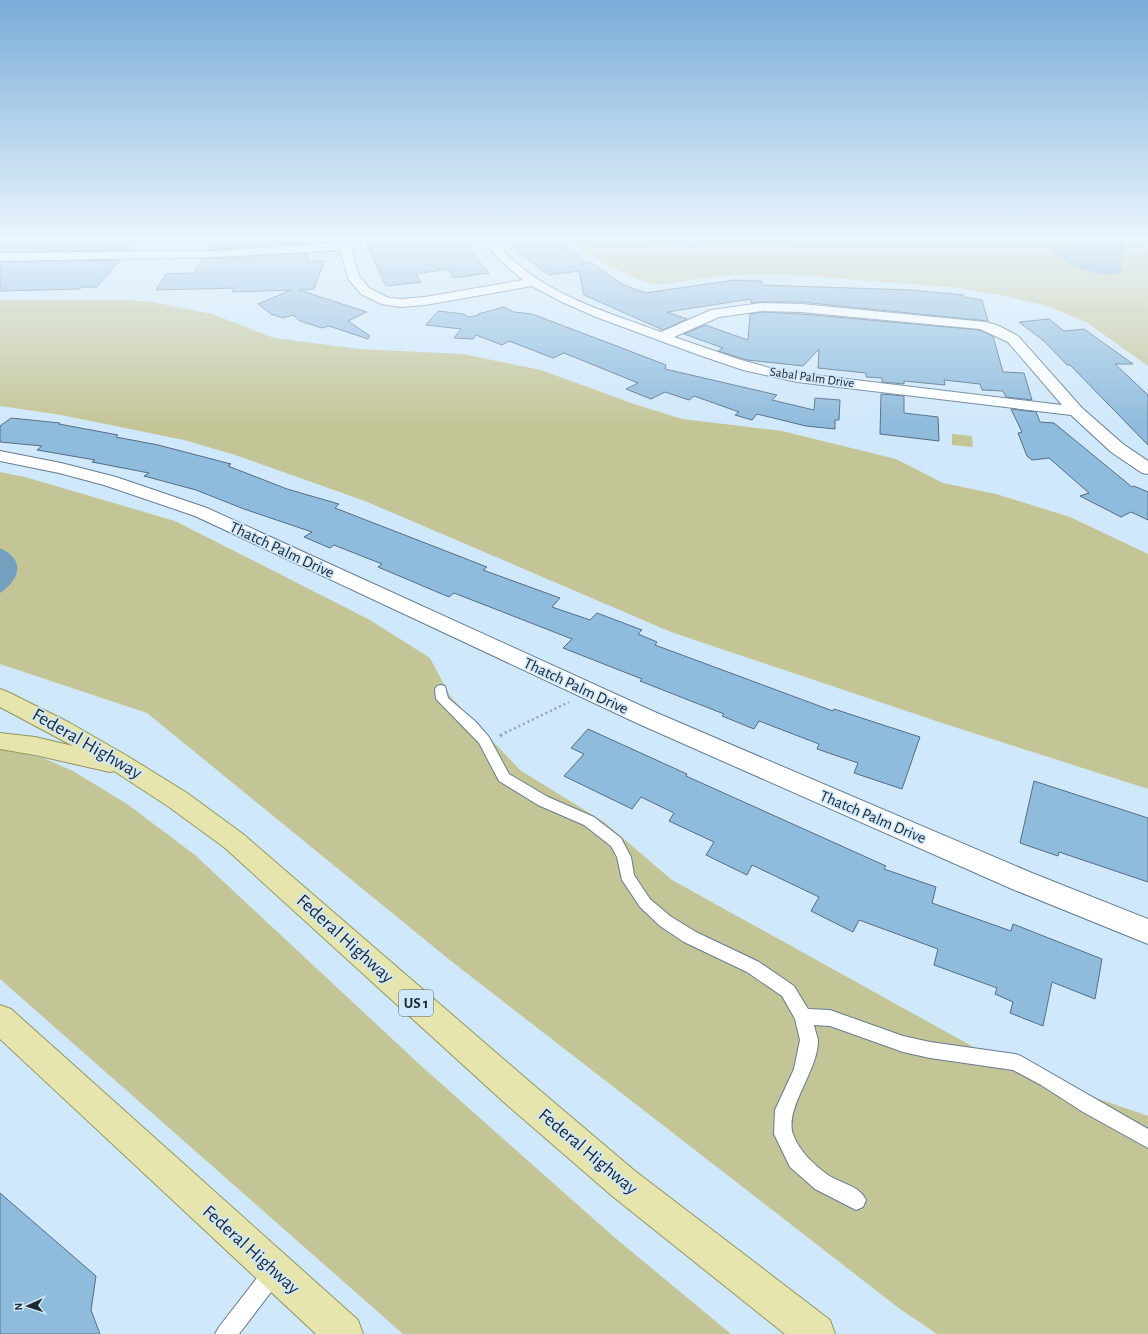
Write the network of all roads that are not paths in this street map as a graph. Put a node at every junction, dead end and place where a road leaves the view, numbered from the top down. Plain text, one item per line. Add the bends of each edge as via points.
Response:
1 (388, 301) edge
2 (422, 301) edge
3 (573, 301) edge
4 (662, 337) junction
5 (1076, 411) junction
6 (0, 456) edge
7 (1148, 469) edge
8 (441, 689) dead end
9 (0, 697) edge
10 (0, 741) edge
11 (131, 767) junction
12 (1148, 932) edge
13 (803, 1017) junction
14 (0, 1019) edge
15 (1148, 1139) edge
16 (856, 1200) dead end
17 (275, 1271) junction
18 (226, 1334) edge
19 (344, 1334) edge
20 (816, 1334) edge

1 - 2 street
3 - 4 street, Sabal Palm Drive
4 - 5 street, Sabal Palm Drive via 744,366 785,376
4 - 5 street via 716,314 762,307 801,308 981,325 1000,331 1013,339
5 - 7 street via 1117,448
6 - 12 street, Thatch Palm Drive via 110,481 202,512 649,719 1015,878
8 - 13 lane via 442,698 447,704 484,740 504,777 543,801 589,821 616,842 624,857 627,876 645,903 665,921 690,937 753,967 788,991
9 - 11 main road, Federal Highway / US 1 via 74,734
10 - 11 main road
11 - 20 main road, Federal Highway / US 1 via 234,841 617,1178
13 - 15 lane via 830,1018 903,1044 930,1050 1015,1062
13 - 16 lane via 809,1040 803,1070 784,1110 783,1134 797,1160 822,1182
14 - 17 main road, Federal Highway
17 - 18 lane
17 - 19 main road, Federal Highway

